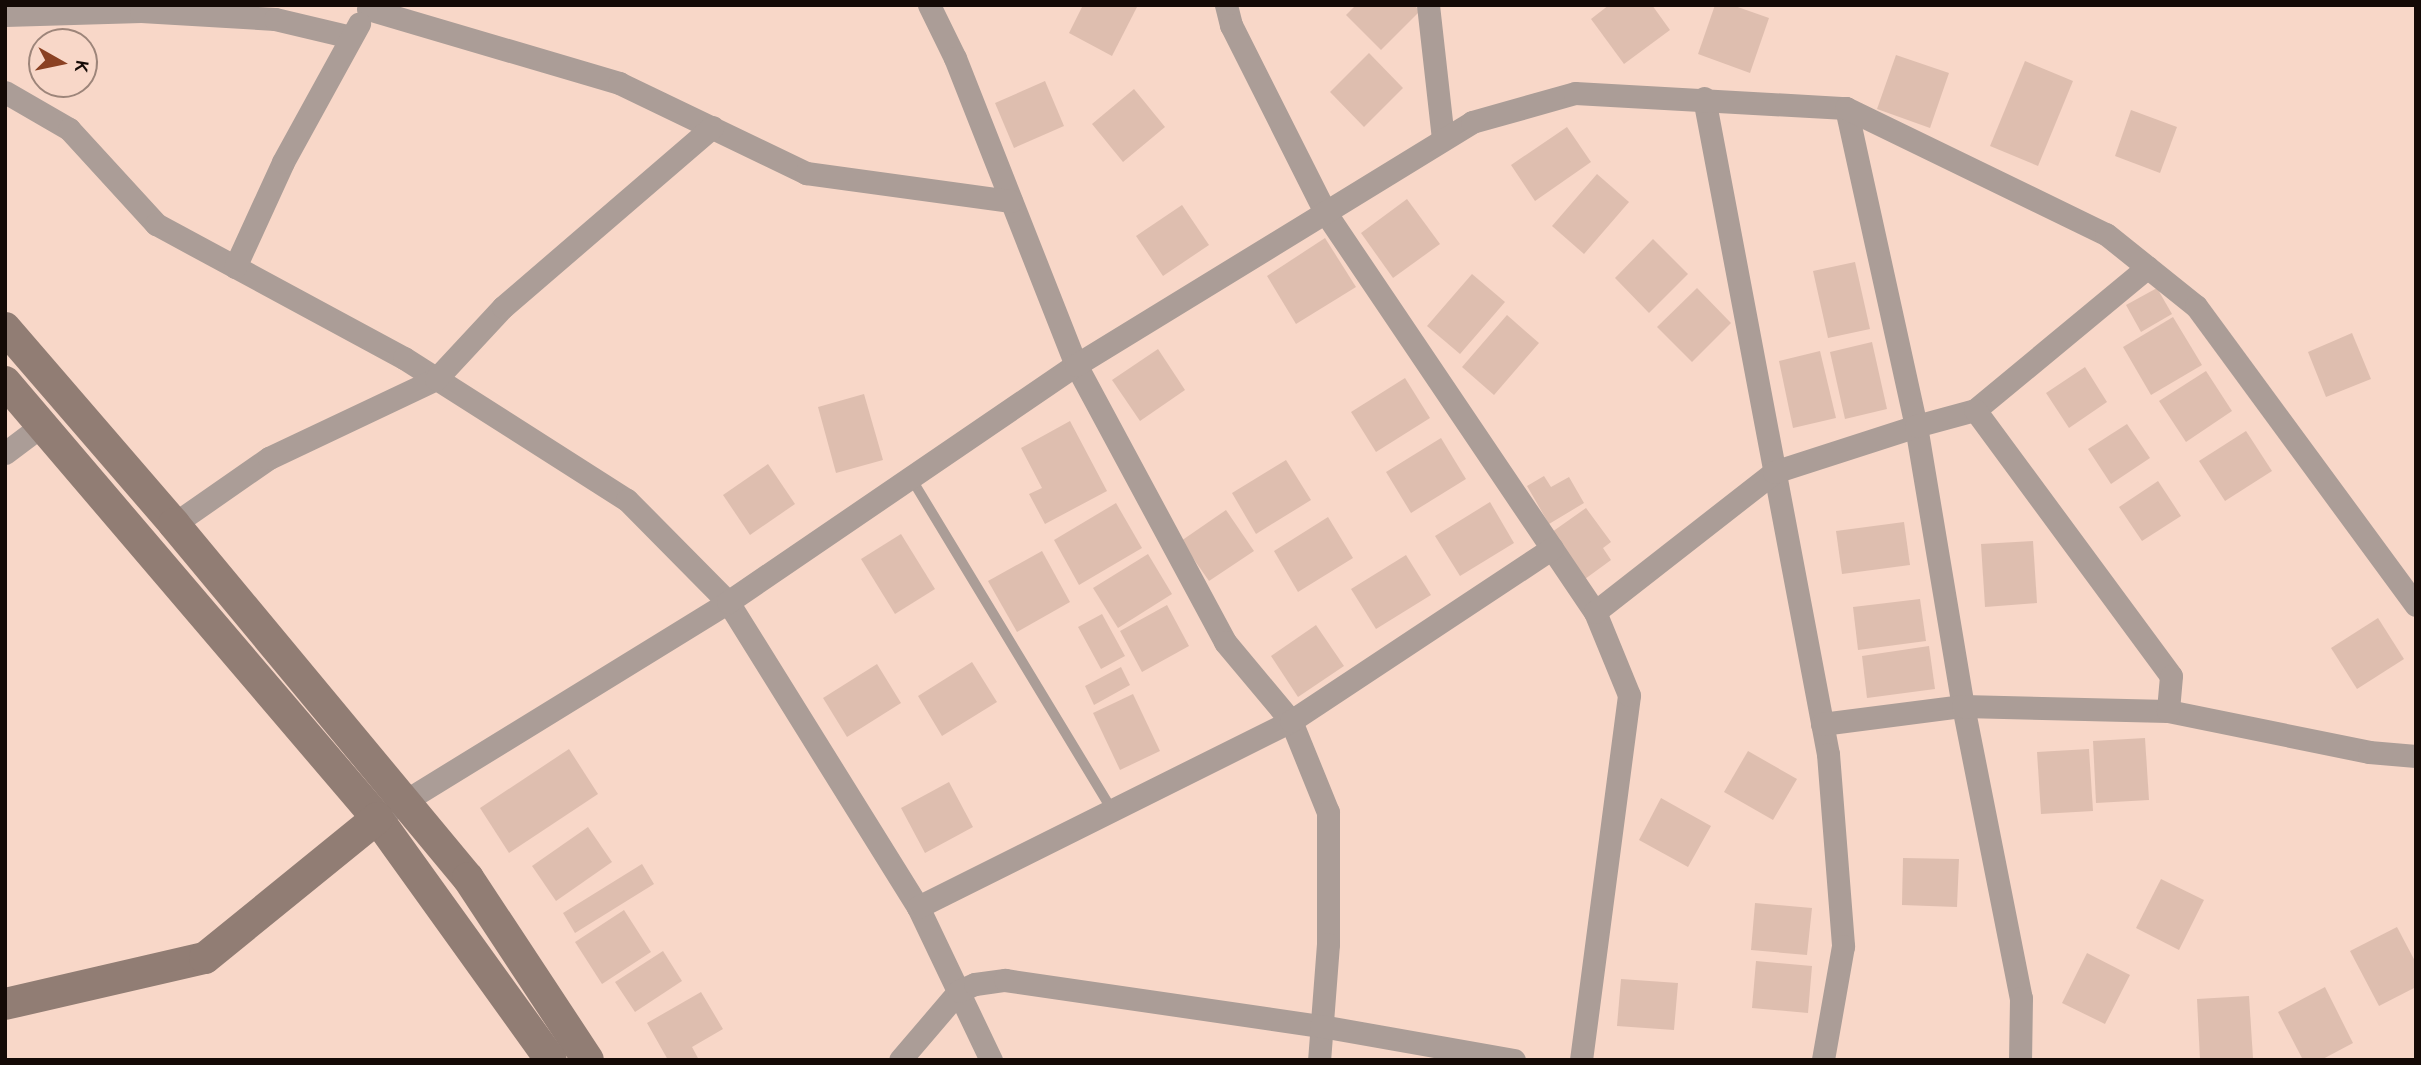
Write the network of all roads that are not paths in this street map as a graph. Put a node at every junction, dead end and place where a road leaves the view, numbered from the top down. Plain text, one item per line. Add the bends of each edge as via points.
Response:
1 (929, 5) edge
2 (1216, 5) edge
3 (1428, 5) edge
4 (368, 7) edge
5 (141, 8) edge
6 (5, 15) edge
7 (1229, 15) edge
8 (351, 37) junction
9 (5, 93) edge
10 (1704, 98) junction
11 (1846, 108) junction
12 (712, 127) junction
13 (1443, 139) junction
14 (1011, 201) junction
15 (1325, 212) junction
16 (235, 267) junction
17 (2148, 267) junction
18 (5, 328) edge
19 (1076, 365) junction
20 (436, 379) junction
21 (5, 382) edge
22 (1975, 410) junction
23 (41, 426) junction
24 (1916, 426) junction
25 (5, 453) edge
26 (1774, 472) junction
27 (911, 478) junction
28 (174, 524) junction
29 (1552, 548) junction
30 (728, 601) junction
31 (2416, 605) edge
32 (1595, 612) junction
33 (1963, 706) junction
34 (2168, 711) junction
35 (1291, 721) junction
36 (1822, 724) junction
37 (2416, 756) edge
38 (405, 801) junction
39 (1112, 810) junction
40 (377, 818) junction
41 (918, 907) junction
42 (960, 991) junction
43 (5, 1004) edge
44 (1321, 1026) junction
45 (551, 1060) edge
46 (587, 1060) edge
47 (900, 1060) edge
48 (991, 1060) edge
49 (1319, 1060) edge
50 (1514, 1060) edge
51 (1581, 1060) edge
52 (1823, 1060) edge
53 (2020, 1060) edge

1 - 14 street via 955,58
2 - 7 street
3 - 13 street
4 - 8 street
4 - 12 street via 619,83
5 - 6 street
5 - 8 street via 275,19
7 - 15 street
8 - 16 street via 264,201
9 - 16 street via 69,129 156,224
10 - 11 street
10 - 13 street via 1575,93 1472,122
10 - 26 street
11 - 17 street via 2106,234
11 - 24 street
12 - 14 street via 806,173
12 - 20 street via 503,307
13 - 15 street
14 - 19 street
15 - 19 street
15 - 29 street
16 - 20 street
17 - 22 street
17 - 31 street via 2196,306
18 - 28 main road
19 - 27 street
19 - 35 street via 1225,642
20 - 28 street via 269,458
20 - 30 street via 627,500
21 - 23 main road
22 - 24 street
22 - 34 street via 2171,676
23 - 25 street
23 - 40 main road
24 - 26 street
24 - 33 street
26 - 32 street
26 - 36 street
27 - 30 street
27 - 39 lane
28 - 38 main road
29 - 32 street
29 - 35 street
30 - 38 street
30 - 41 street
32 - 51 street via 1629,695
33 - 34 street
33 - 36 street
33 - 53 street via 2021,998
34 - 37 street via 2369,752
35 - 39 street
35 - 44 street via 1328,812 1328,944
36 - 52 street via 1843,946
38 - 40 street
38 - 46 main road via 468,878
39 - 41 street
40 - 43 main road via 205,958
40 - 45 main road
41 - 42 street
42 - 44 street via 1005,980
42 - 47 street
42 - 48 street
44 - 49 street
44 - 50 street

